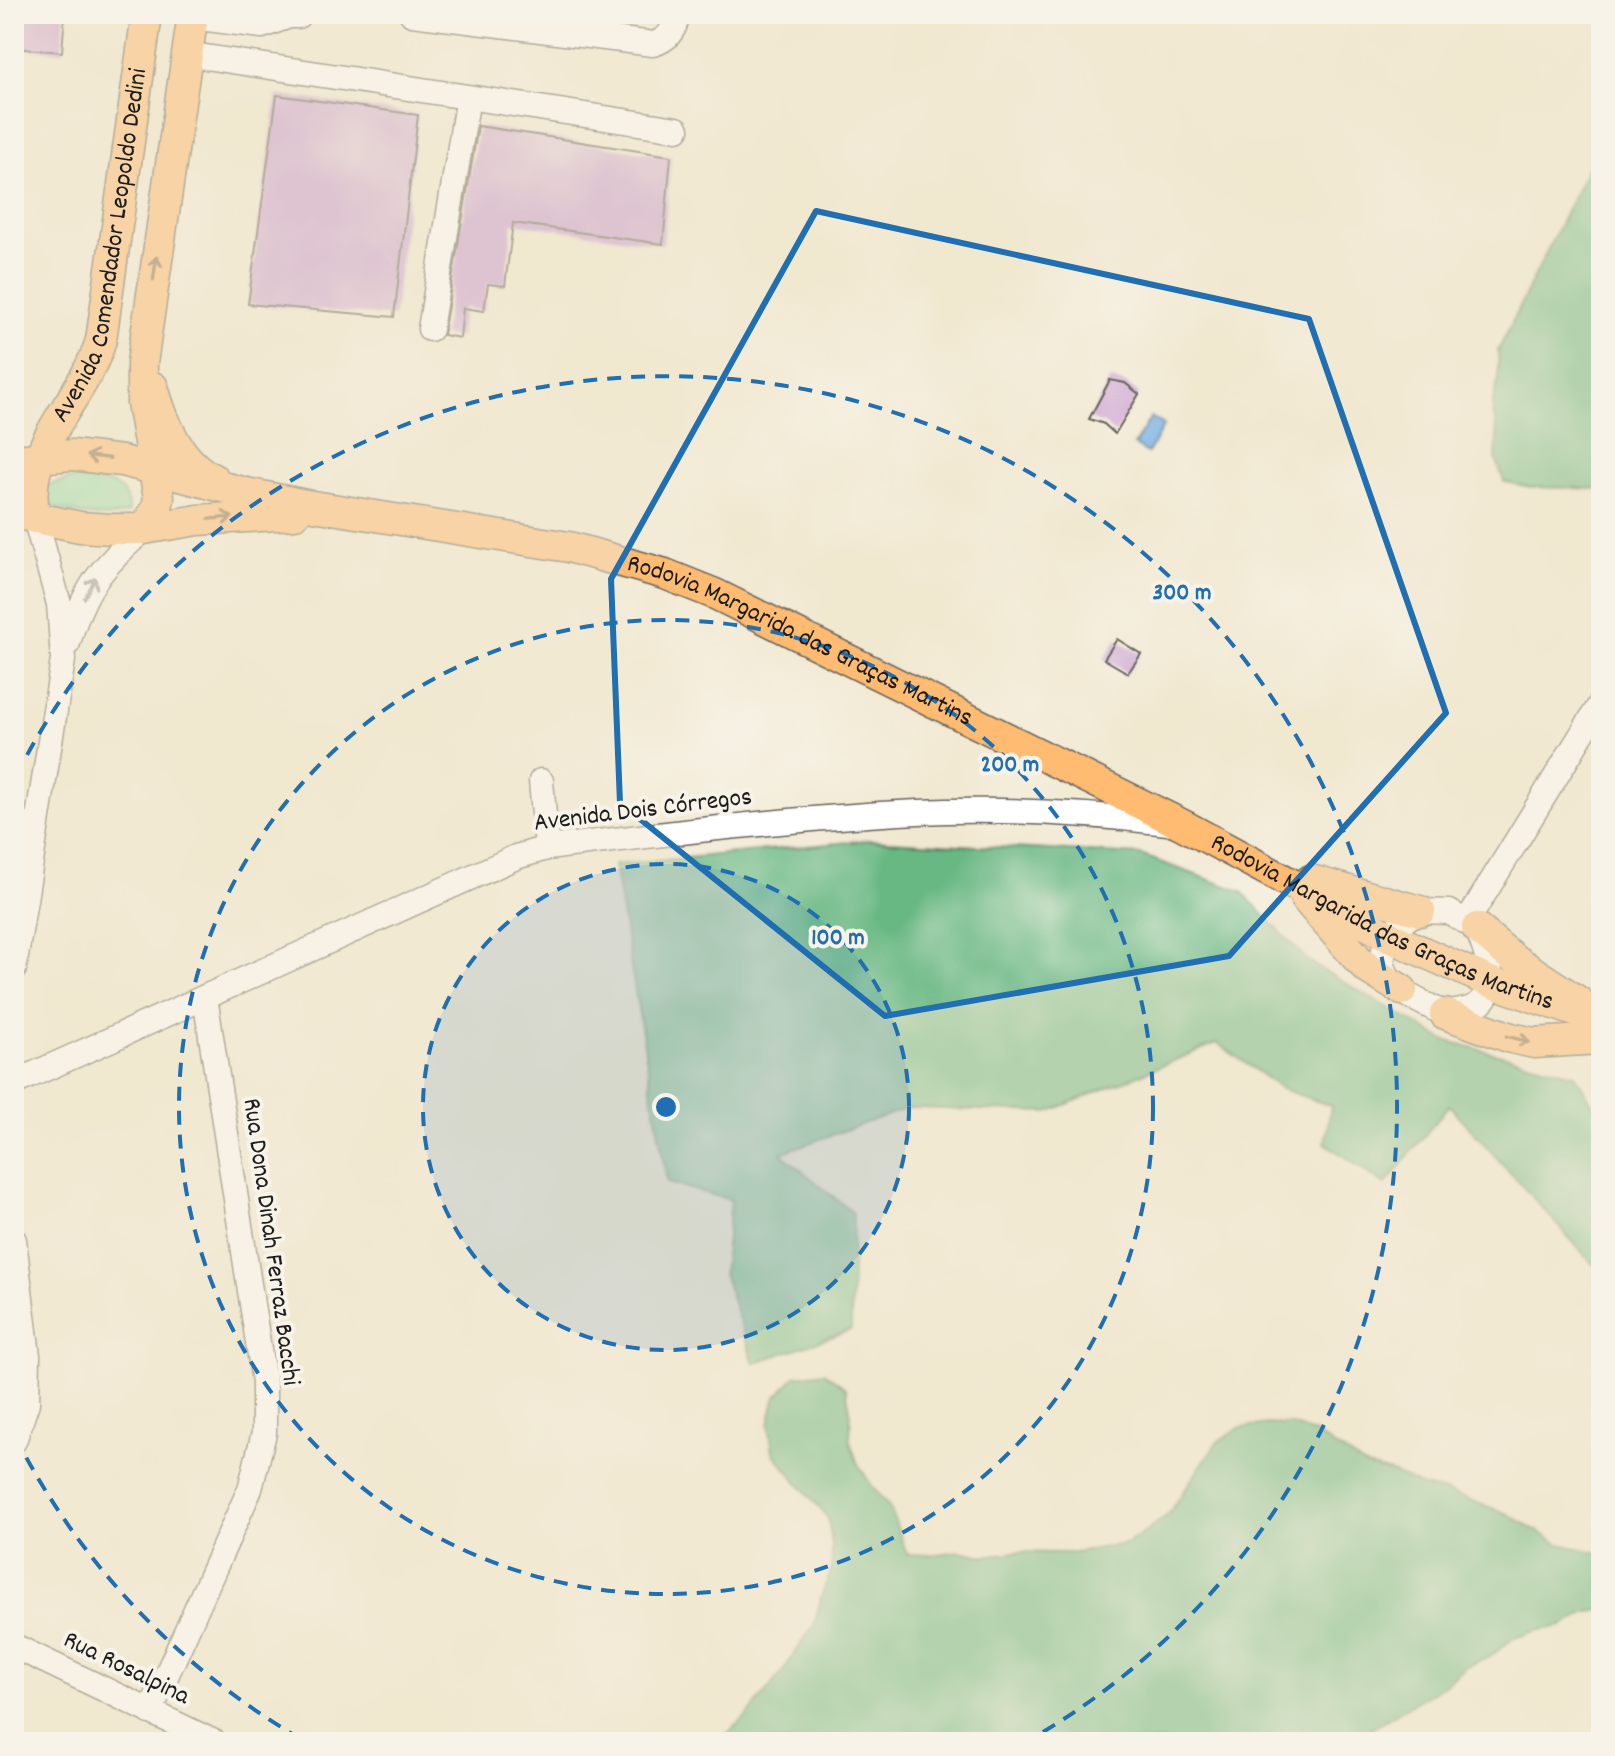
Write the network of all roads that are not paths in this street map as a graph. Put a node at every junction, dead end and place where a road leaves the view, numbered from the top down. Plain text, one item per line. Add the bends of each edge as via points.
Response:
1 (147, 14) edge
2 (412, 14) edge
3 (678, 14) edge
4 (192, 16) edge
5 (298, 16) dead end
6 (496, 19) edge
7 (142, 47) junction
8 (186, 54) junction
9 (468, 97) junction
10 (677, 129) dead end
11 (122, 193) junction
12 (165, 199) junction
13 (430, 329) dead end
14 (145, 345) junction
15 (22, 455) edge
16 (155, 470) junction
17 (246, 493) junction
18 (25, 515) edge
19 (365, 515) junction
20 (144, 529) junction
21 (63, 660) junction
22 (1601, 703) edge
23 (541, 781) dead end
24 (1183, 825) junction
25 (547, 848) junction
26 (1286, 880) junction
27 (1420, 911) junction
28 (1472, 924) junction
29 (1390, 937) junction
30 (14, 969) edge
31 (1490, 982) junction
32 (1402, 990) junction
33 (205, 997) junction
34 (1445, 1014) junction
35 (1601, 1018) edge
36 (1601, 1039) edge
37 (14, 1083) edge
38 (14, 1240) edge
39 (14, 1441) edge
40 (14, 1646) edge
41 (150, 1712) junction
42 (214, 1742) edge

1 - 7 main road, Avenida Comendador Leopoldo Dedini
2 - 6 street
3 - 6 street via 668,36 653,44
4 - 5 street via 262,26
4 - 8 main road, Avenida Comendador Leopoldo Dedini
7 - 8 main road
7 - 11 main road, Avenida Comendador Leopoldo Dedini
8 - 9 street
8 - 12 main road, Avenida Comendador Leopoldo Dedini
9 - 10 street
9 - 13 street
11 - 12 main road
11 - 15 main road, Avenida Comendador Leopoldo Dedini via 101,340 90,371
14 -> 12 main road, Avenida Comendador Leopoldo Dedini
14 - 16 main road, Avenida Comendador Leopoldo Dedini via 142,403
14 - 17 main road via 156,400 182,453 201,472
16 -> 15 main road, Rodovia Margarida das Graças Martins via 96,456
15 - 18 main road, Avenida Comendador Leopoldo Dedini via 32,478
16 - 17 main road, Rodovia Margarida das Graças Martins
16 - 20 main road, Avenida Comendador Leopoldo Dedini via 159,498
17 - 19 main road, Rodovia Margarida das Graças Martins
18 - 20 main road, Rodovia Margarida das Graças Martins via 80,527
18 - 21 street via 59,604
20 -> 19 main road, Rodovia Margarida das Graças Martins via 272,515
19 - 24 main road, Rodovia Margarida das Graças Martins via 569,547 665,574
21 -> 20 street via 80,606 97,576
21 - 30 street
22 - 28 street
23 - 25 street
24 - 25 street, Avenida Dois Córregos via 1101,815 920,812
24 - 26 main road, Rodovia Margarida das Graças Martins
25 - 33 street, Avenida Dois Córregos via 516,857
26 - 27 main road via 1298,877
26 - 29 main road, Rodovia Margarida das Graças Martins
26 - 32 main road via 1368,969
27 - 28 street via 1449,912
27 - 29 street via 1394,927
28 - 31 street via 1489,962
28 - 35 main road
29 - 31 main road, Rodovia Margarida das Graças Martins
29 - 32 street via 1385,968
31 - 34 street via 1475,1006
31 - 35 main road, Rodovia Margarida das Graças Martins
32 - 34 street
33 - 37 street, Avenida Dois Córregos
33 - 41 street, Rua Dona Dinah Ferraz Bacchi via 264,1382 264,1433 250,1489
34 -> 36 main road via 1534,1043
38 - 39 street via 28,1356 27,1403
40 - 41 street, Rua Rosalpina
41 - 42 street, Rua Rosalpina

